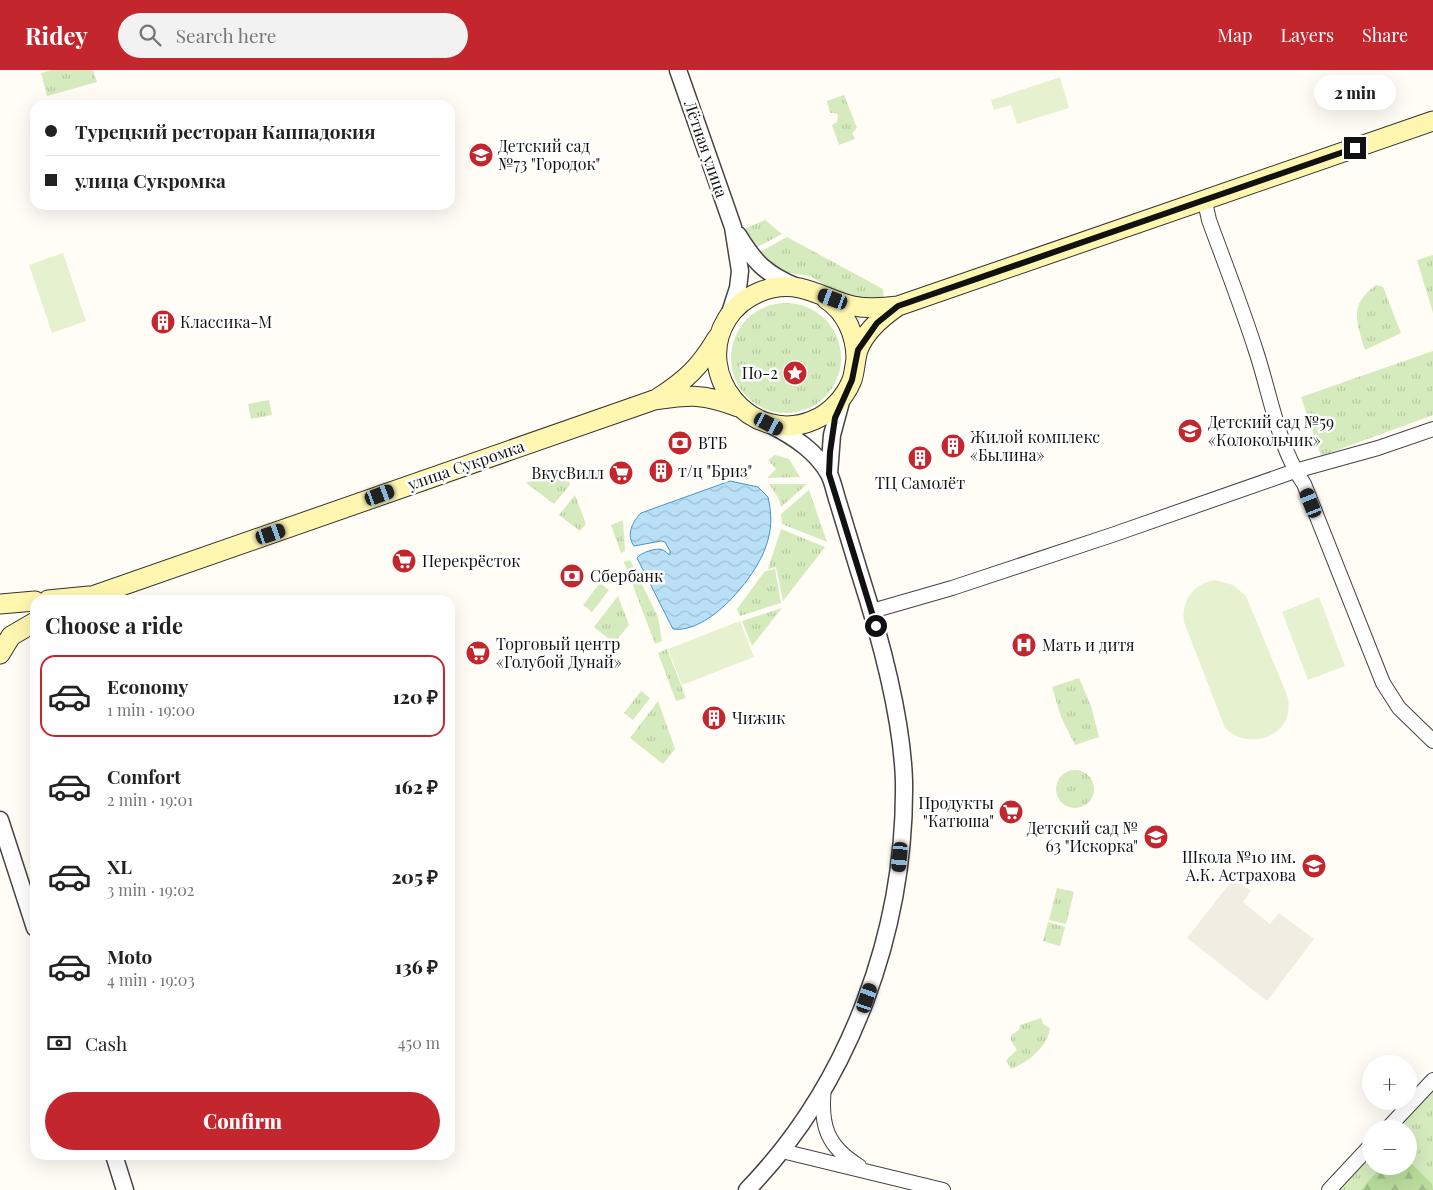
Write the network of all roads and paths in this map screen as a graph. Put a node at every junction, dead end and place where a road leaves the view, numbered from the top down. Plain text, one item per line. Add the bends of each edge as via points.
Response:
1 (678, 70) edge
2 (1433, 122) edge
3 (1205, 202) junction
4 (733, 227) junction
5 (807, 290) junction
6 (898, 306) junction
7 (724, 325) junction
8 (856, 365) junction
9 (842, 398) junction
10 (654, 400) junction
11 (739, 408) junction
12 (769, 424) junction
13 (1433, 429) edge
14 (1295, 471) junction
15 (829, 474) junction
16 (94, 595) edge
17 (30, 601) edge
18 (0, 604) edge
19 (872, 611) junction
20 (30, 625) edge
21 (0, 654) edge
22 (1433, 741) edge
23 (0, 820) edge
24 (30, 913) edge
25 (1433, 1080) edge
26 (824, 1087) junction
27 (1395, 1120) edge
28 (782, 1151) junction
29 (1362, 1155) edge
30 (116, 1160) edge
31 (873, 1173) junction
32 (125, 1190) edge
33 (747, 1190) edge
34 (943, 1190) edge
35 (1329, 1190) edge

1 - 4 street, Лётная улица
2 - 3 main road
3 - 6 main road
3 - 14 street
4 - 5 street via 757,264 782,281
4 - 7 street via 740,271 738,288
5 - 6 main road via 851,306
5 - 7 main road via 772,288 756,293 742,302
5 - 8 main road via 829,301 846,319 856,348
6 - 8 main road via 867,335 858,350
7 - 10 main road, улица Сукромка via 701,364 689,377
7 - 11 main road via 716,364 726,392
8 - 9 main road
9 - 12 main road via 829,412 801,425
9 - 15 street via 832,435
10 - 11 main road, улица Сукромка via 696,395
10 - 16 main road, улица Сукромка
11 - 12 main road
12 - 15 street via 801,442
13 - 14 street
14 - 19 street via 952,588
14 - 22 street via 1304,484 1388,693
15 - 19 street
17 - 18 main road
19 - 26 street via 895,710 904,780 899,872 867,998
20 - 21 main road via 11,636
23 - 24 street
25 - 27 street
26 - 28 street
26 - 31 street via 828,1135 834,1146 845,1157
28 - 31 street
28 - 33 street
29 - 35 street
30 - 32 street
31 - 34 street

